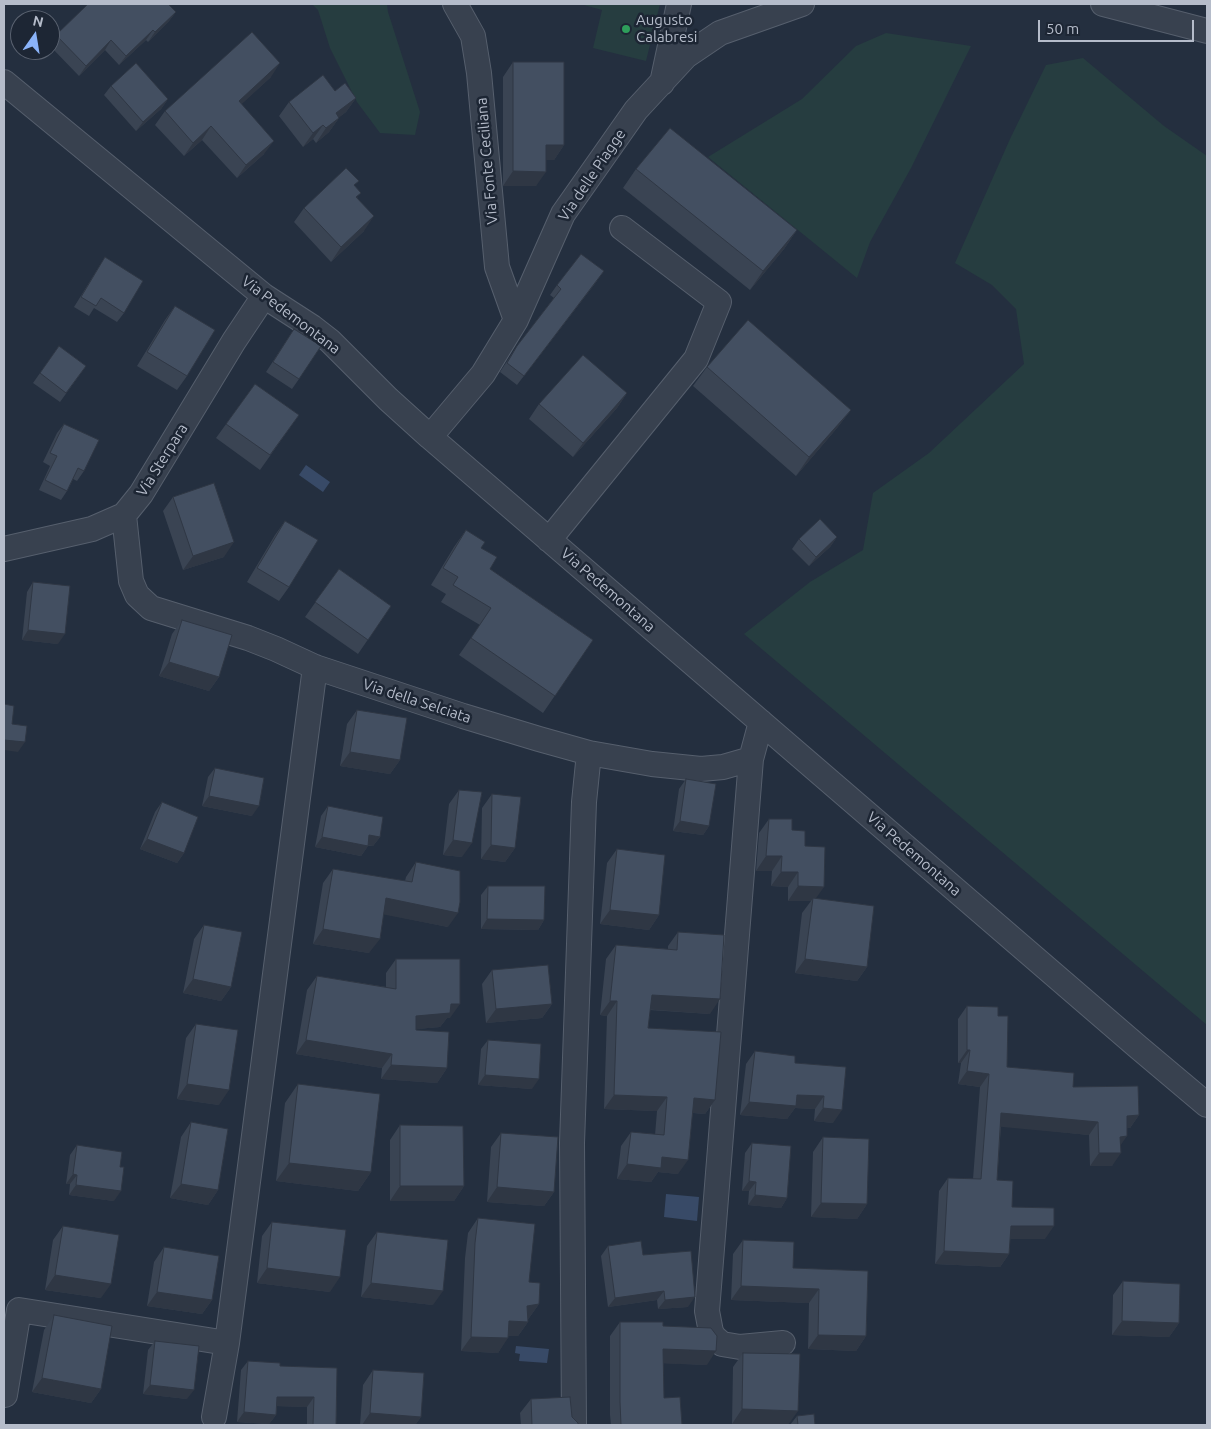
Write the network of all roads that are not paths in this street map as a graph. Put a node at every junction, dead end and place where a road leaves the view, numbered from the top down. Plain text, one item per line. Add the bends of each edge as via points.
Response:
1 (456, 4) edge
2 (679, 4) edge
3 (802, 4) edge
4 (1103, 4) edge
5 (1207, 32) edge
6 (4, 82) edge
7 (661, 83) junction
8 (622, 228) dead end
9 (264, 296) junction
10 (516, 320) junction
11 (430, 437) junction
12 (124, 515) junction
13 (550, 540) junction
14 (4, 549) edge
15 (315, 667) junction
16 (761, 722) junction
17 (590, 752) junction
18 (751, 759) junction
19 (1207, 1105) edge
20 (227, 1343) junction
21 (783, 1343) dead end
22 (5, 1394) dead end
23 (214, 1417) dead end
24 (574, 1425) edge

1 - 10 street, Via Fonte Ceciliana via 473,36 497,267
2 - 7 street
3 - 7 street, Via delle Piagge via 720,34 686,56
4 - 5 street
6 - 9 street, Via Pedemontana
7 - 10 street, Via delle Piagge via 636,110 563,214
8 - 13 street via 720,302 696,358
9 - 11 street, Via Pedemontana via 330,341
9 - 12 street, Via Sterpara via 141,494
10 - 11 street, Via delle Piagge via 483,374
11 - 13 street, Via Pedemontana
12 - 14 street, Via Sterpara via 92,529
12 - 15 street, Via della Selciata via 131,581 142,601 162,612 262,643
13 - 16 street, Via Pedemontana
15 - 17 street, Via della Selciata via 497,727
15 - 20 street
16 - 18 street
16 - 19 street, Via Pedemontana
17 - 18 street, Via della Selciata via 701,769
17 - 24 street via 584,802 572,1143
18 - 21 street via 708,1311 711,1332 722,1344 740,1347
20 - 22 street via 19,1310
20 - 23 street

